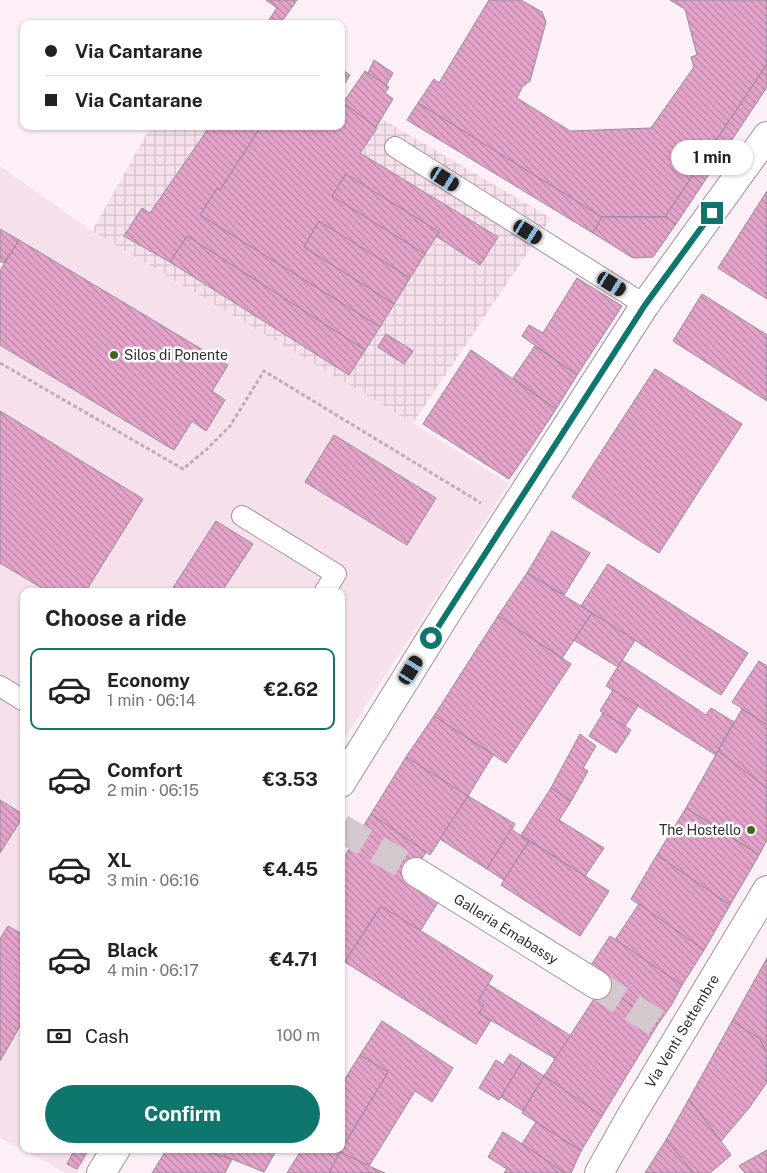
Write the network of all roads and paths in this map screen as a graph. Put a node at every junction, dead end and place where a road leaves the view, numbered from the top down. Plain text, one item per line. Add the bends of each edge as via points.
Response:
1 (767, 136) edge
2 (395, 147) dead end
3 (645, 305) junction
4 (0, 363) edge
5 (242, 516) dead end
6 (507, 518) junction
7 (327, 588) edge
8 (0, 686) edge
9 (20, 698) edge
10 (345, 777) edge
11 (416, 872) tunnel mouth
12 (767, 890) edge
13 (597, 985) tunnel mouth
14 (114, 1153) edge
15 (101, 1173) edge
16 (600, 1173) edge

1 - 3 street
2 - 3 lane
3 - 6 street
4 - 6 path via 184,468 230,426 264,371
5 - 7 lane via 336,574
6 - 10 street
8 - 9 lane
11 - 13 street, Galleria Emabassy
12 - 16 street, Via Venti Settembre
14 - 15 street

